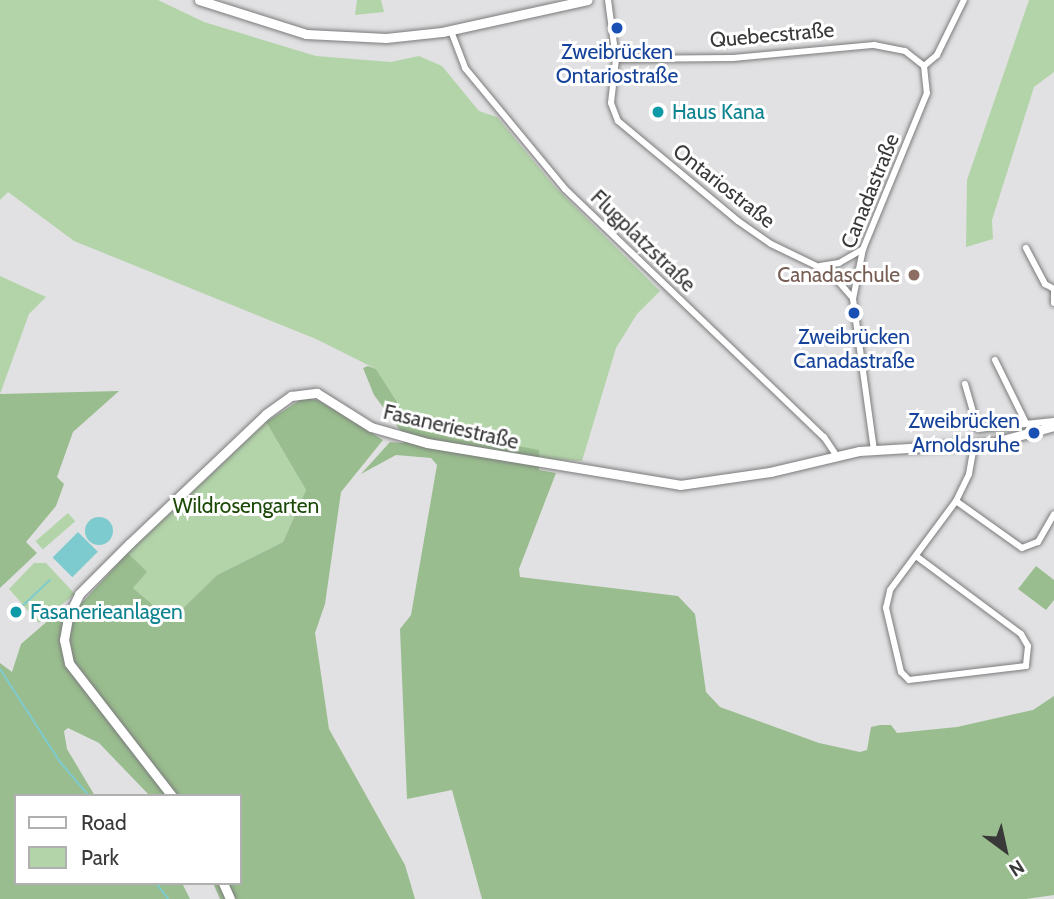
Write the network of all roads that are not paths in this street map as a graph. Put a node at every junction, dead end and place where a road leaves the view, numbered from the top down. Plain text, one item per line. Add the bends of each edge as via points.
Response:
1 (199, 0) edge
2 (542, 0) edge
3 (588, 0) edge
4 (608, 0) edge
5 (964, 0) edge
6 (544, 11) junction
7 (451, 31) junction
8 (616, 59) junction
9 (924, 66) junction
10 (1026, 248) dead end
11 (863, 250) junction
12 (815, 266) junction
13 (1054, 289) edge
14 (853, 299) junction
15 (1054, 303) edge
16 (995, 360) dead end
17 (965, 384) dead end
18 (1054, 421) edge
19 (1026, 423) junction
20 (1054, 426) edge
21 (974, 445) junction
22 (874, 450) junction
23 (837, 456) junction
24 (957, 502) junction
25 (1054, 514) edge
26 (916, 556) junction
27 (170, 794) edge

1 - 7 street via 256,21 326,36 386,38
2 - 6 street
3 - 6 street
4 - 8 street, Ontariostraße
5 - 9 street via 937,55
6 - 7 street
7 - 23 street, Flugplatzstraße via 465,68 565,190 824,437
8 - 9 street, Quebecstraße via 733,58 874,45 905,51
8 - 12 street, Ontariostraße via 611,96 618,121 738,222
9 - 11 street, Canadastraße via 929,82 924,103
10 - 13 street via 1045,284
11 - 12 street via 839,263
11 - 14 street, Canadastraße
12 - 14 street, Ontariostraße via 839,279
13 - 15 street
14 - 22 street, Canadastraße
16 - 19 street
17 - 19 street via 976,428
18 - 19 street
20 - 21 street, Fasaneriestraße
21 - 22 street, Fasaneriestraße
21 - 24 street
22 - 23 street, Fasaneriestraße
23 - 27 street, Fasaneriestraße via 722,481 642,481 404,438 371,427 327,397 307,391 291,396 266,414 79,594 66,624 64,649 69,663
24 - 25 street via 1019,547 1027,548 1038,542
24 - 26 street
26 - 26 street via 886,601 904,676 922,682 1026,666 1028,646 1021,634

